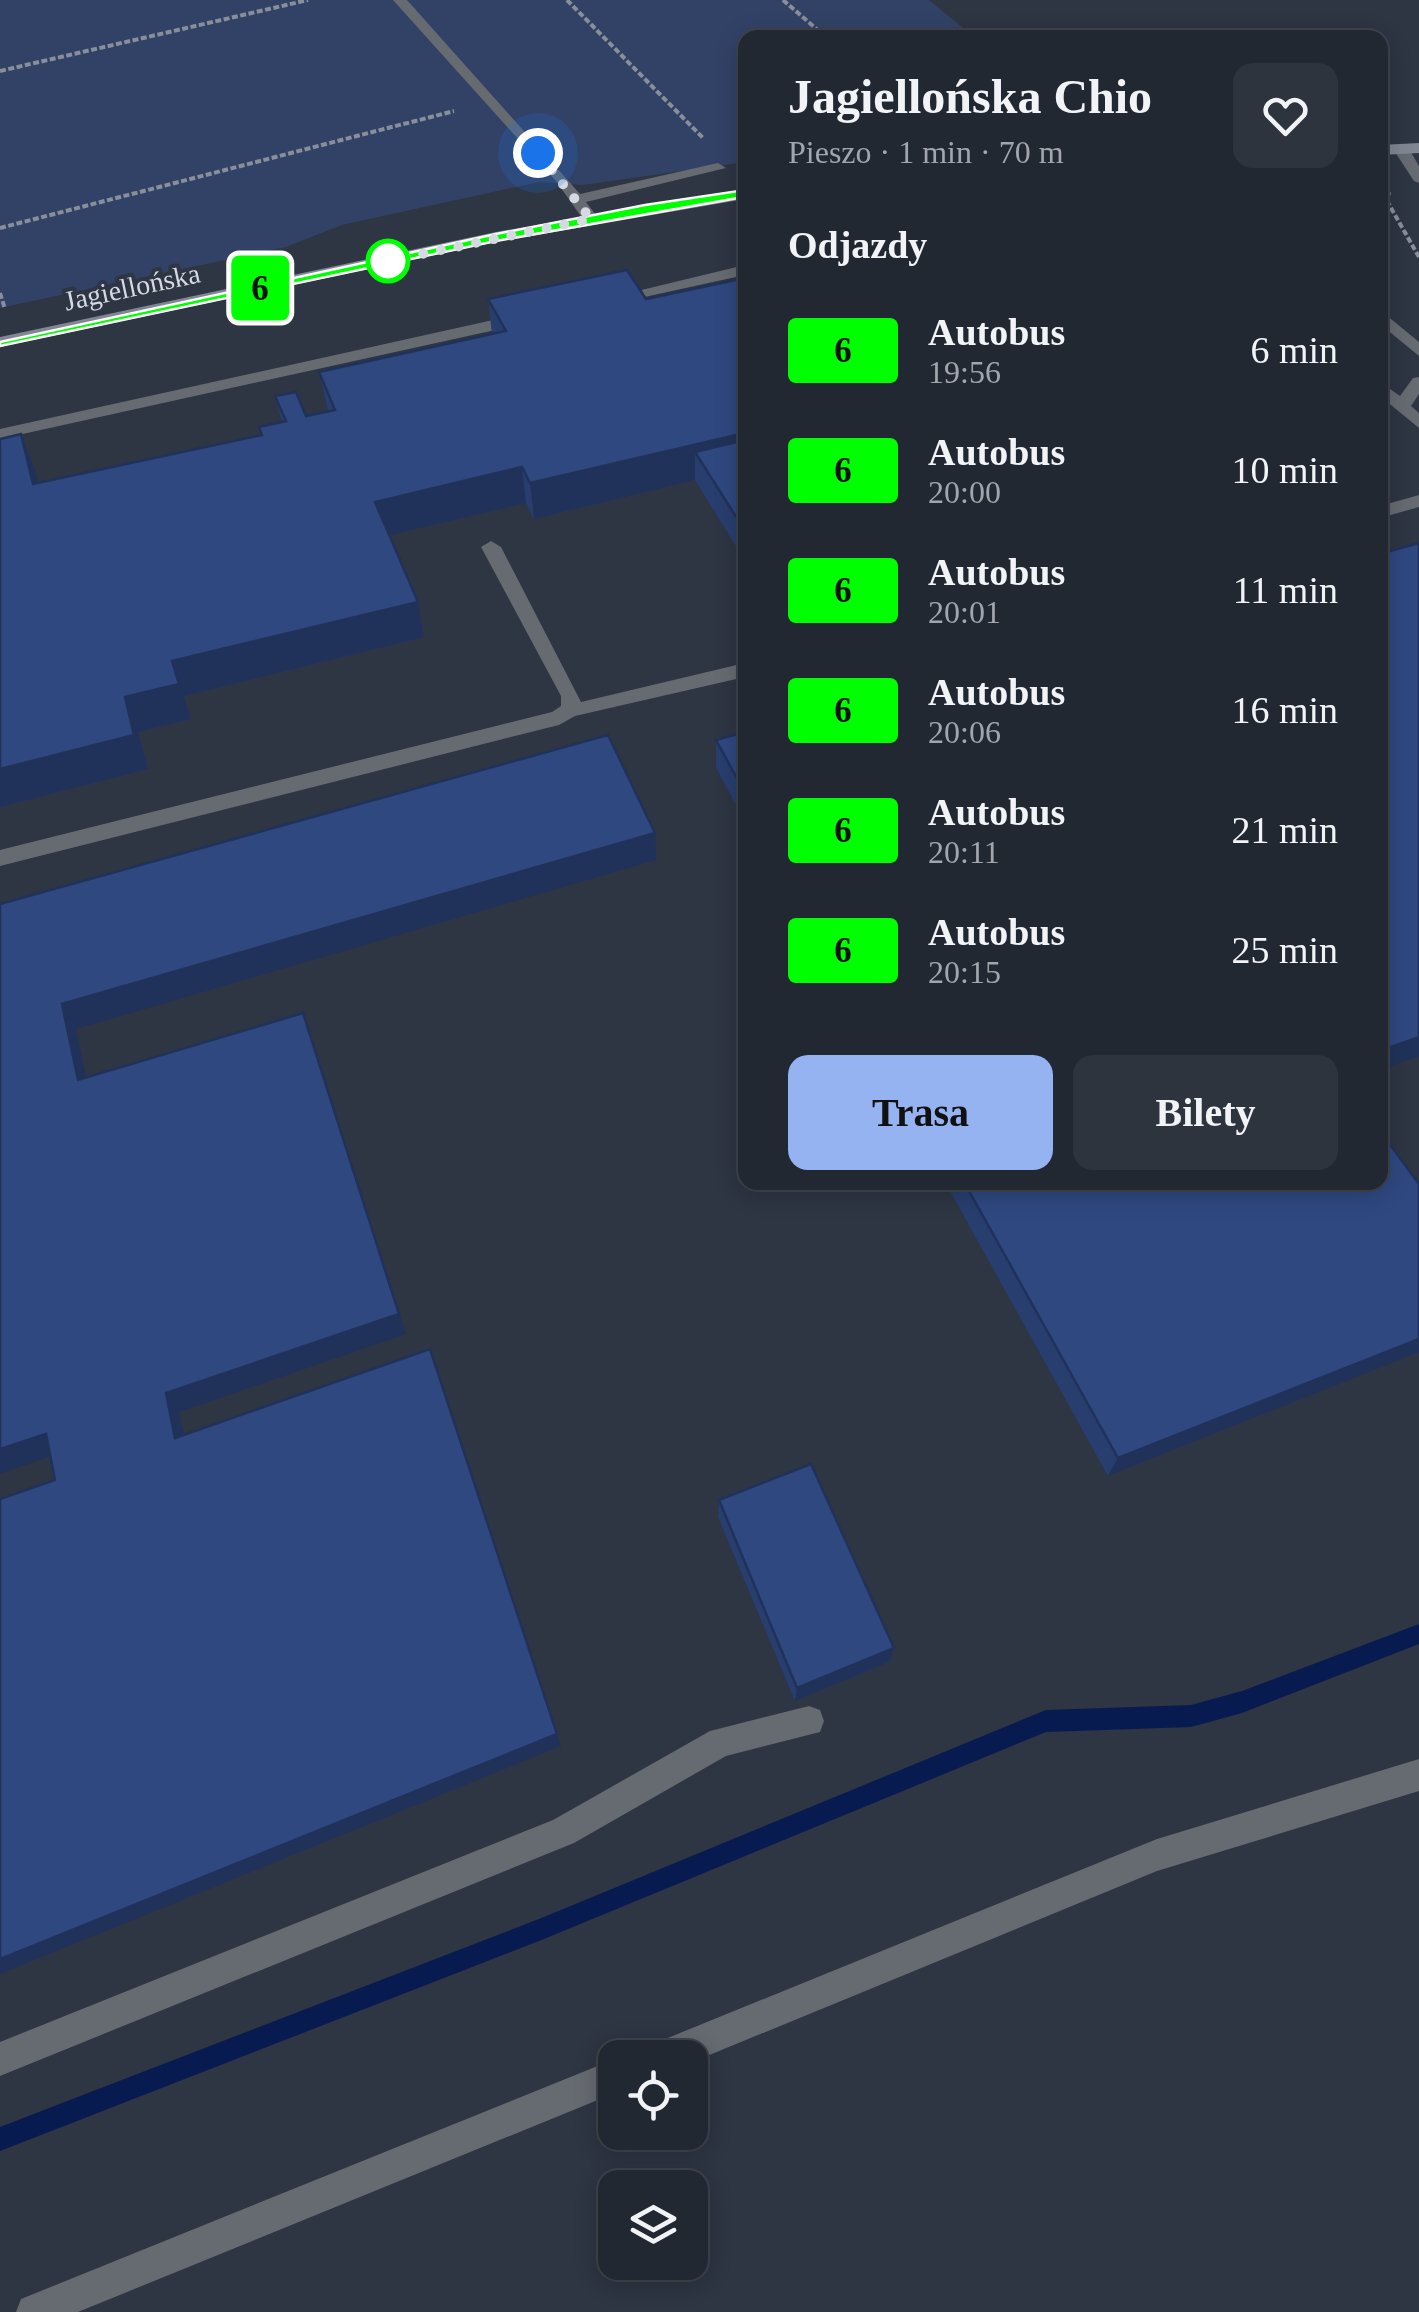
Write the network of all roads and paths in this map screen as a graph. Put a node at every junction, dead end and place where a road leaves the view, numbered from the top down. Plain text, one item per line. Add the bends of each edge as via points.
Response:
1 (308, 0) edge
2 (400, 0) edge
3 (567, 0) edge
4 (782, 0) edge
5 (818, 30) edge
6 (0, 71) edge
7 (491, 102) junction
8 (1419, 148) edge
9 (1402, 149) junction
10 (1388, 150) edge
11 (718, 168) joint
12 (1419, 178) edge
13 (738, 195) edge
14 (578, 199) junction
15 (1388, 203) edge
16 (591, 219) junction
17 (0, 228) edge
18 (1419, 257) edge
19 (738, 272) edge
20 (590, 304) edge
21 (551, 312) edge
22 (1388, 322) edge
23 (0, 342) edge
24 (1419, 351) edge
25 (1419, 382) edge
26 (1388, 394) edge
27 (1401, 406) junction
28 (1419, 423) edge
29 (0, 434) edge
30 (1419, 501) edge
31 (1388, 510) edge
32 (491, 548) dead end
33 (738, 672) edge
34 (572, 709) junction
35 (0, 858) edge
36 (809, 1721) edge
37 (1419, 1775) edge
38 (704, 2040) edge
39 (0, 2059) edge
40 (598, 2083) edge
41 (34, 2312) edge

1 - 6 path
2 - 7 street
3 - 11 path via 709,144 720,158
4 - 5 path
7 - 14 street
7 - 17 path
8 - 9 street
9 - 10 street
9 - 12 street
11 - 14 street
13 - 16 street, Jagiellońska
14 - 16 street
15 - 18 path
16 - 23 street, Jagiellońska
19 - 20 street
21 - 29 street
22 - 24 street
25 - 27 street
26 - 27 street
27 - 28 street
30 - 31 street
32 - 34 street
33 - 34 street
34 - 35 street via 559,718
36 - 39 street via 721,1742 564,1832
37 - 38 street via 1157,1855
40 - 41 street

